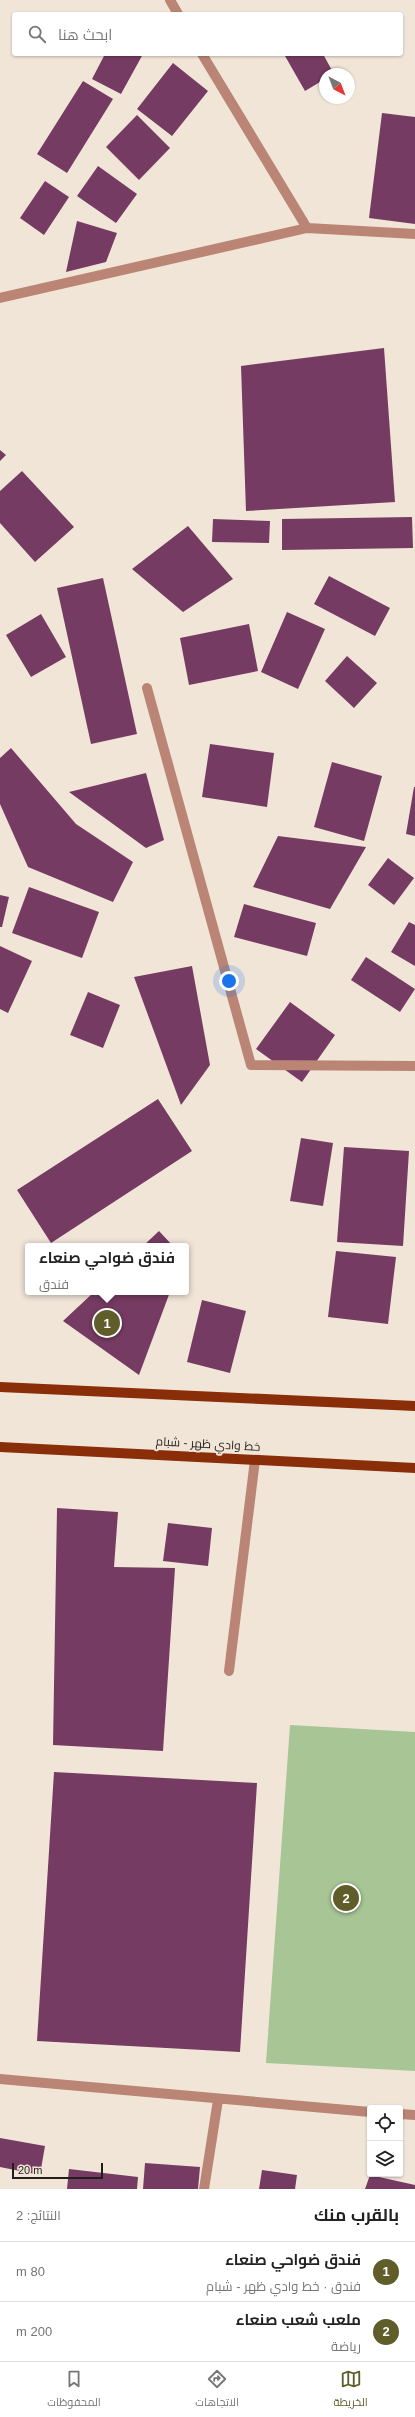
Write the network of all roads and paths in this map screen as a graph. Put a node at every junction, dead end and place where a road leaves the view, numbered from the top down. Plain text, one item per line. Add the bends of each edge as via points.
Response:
1 (170, 0) edge
2 (177, 12) edge
3 (203, 56) edge
4 (307, 228) junction
5 (415, 234) edge
6 (0, 298) edge
7 (147, 688) dead end
8 (415, 1066) edge
9 (0, 1387) edge
10 (415, 1406) edge
11 (0, 1447) edge
12 (255, 1460) junction
13 (415, 1468) edge
14 (229, 1672) dead end
15 (0, 2079) edge
16 (218, 2100) junction
17 (367, 2112) edge
18 (403, 2114) edge
19 (415, 2115) edge
20 (204, 2189) edge

1 - 2 street
3 - 4 street
4 - 5 street
4 - 6 street
7 - 8 street via 251,1065
9 - 10 main road
11 - 12 main road, خط وادي ظهر - شبام
12 - 13 main road, خط وادي ظهر - شبام
12 - 14 street
15 - 16 street
16 - 17 street
16 - 20 street
18 - 19 street

